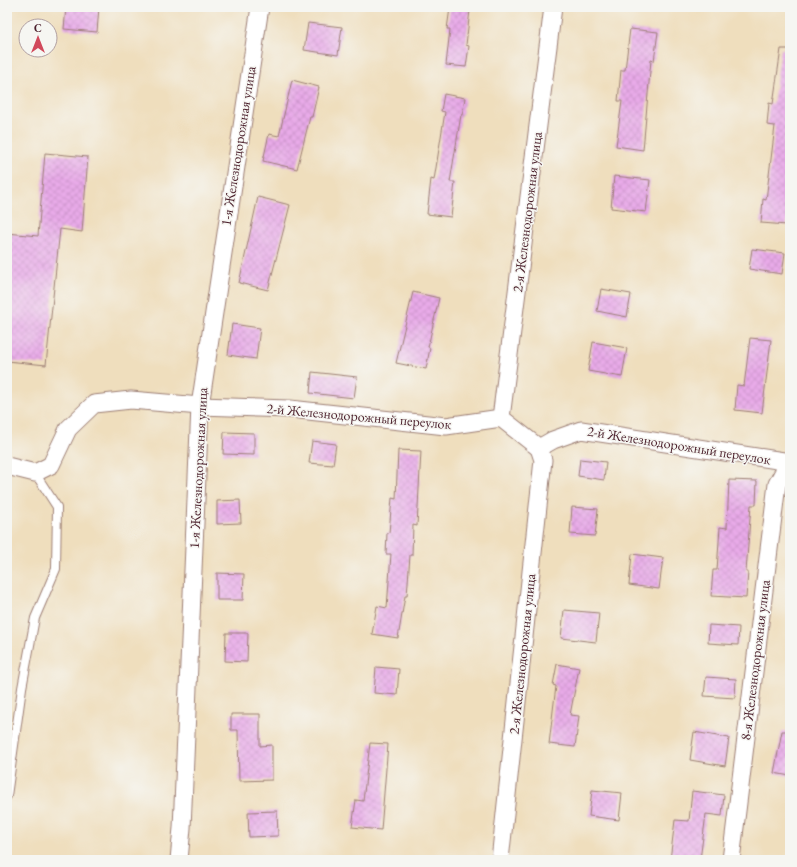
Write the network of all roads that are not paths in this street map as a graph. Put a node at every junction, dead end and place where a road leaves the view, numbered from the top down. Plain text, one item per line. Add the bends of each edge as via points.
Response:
1 (260, 7) edge
2 (552, 7) edge
3 (200, 406) junction
4 (501, 418) junction
5 (539, 448) junction
6 (789, 462) edge
7 (7, 466) edge
8 (35, 473) junction
9 (7, 796) edge
10 (179, 860) edge
11 (500, 860) edge
12 (731, 860) edge

1 - 3 street, 1-я Железнодорожная улица
2 - 4 street, 2-я Железнодорожная улица
3 - 4 street, 2-й Железнодорожный переулок via 290,408 446,426
3 - 8 street, 2-й Железнодорожный переулок via 131,400 94,404 68,429 51,465
3 - 10 street, 1-я Железнодорожная улица
4 - 5 street
5 - 6 street, 2-й Железнодорожный переулок via 581,430
5 - 11 street, 2-я Железнодорожная улица via 543,460
6 - 12 street, 8-я Железнодорожная улица via 777,484
7 - 8 street
8 - 9 lane via 57,507 56,569 35,618

